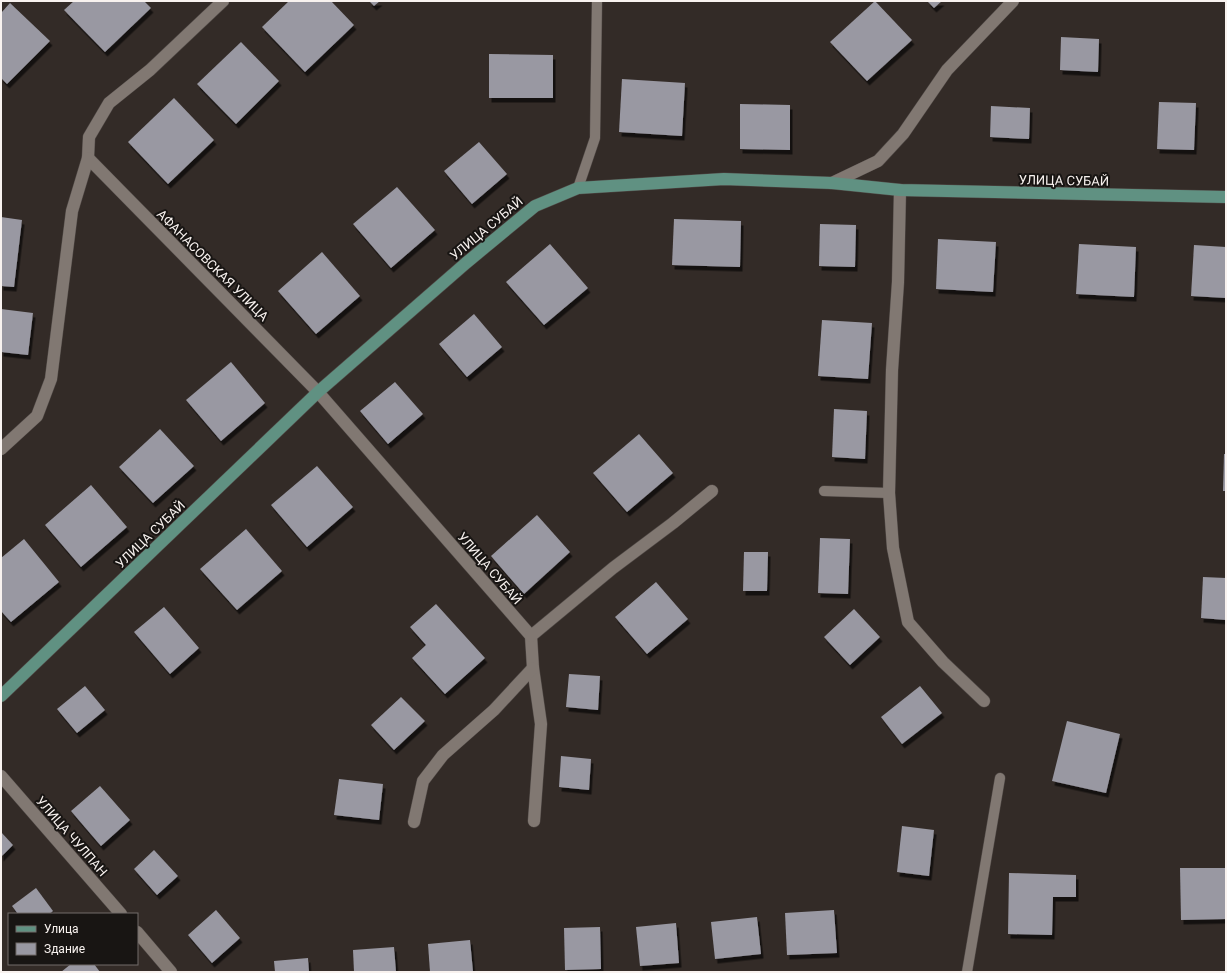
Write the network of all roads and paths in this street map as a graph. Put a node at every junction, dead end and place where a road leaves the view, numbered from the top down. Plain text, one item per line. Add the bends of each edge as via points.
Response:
1 (222, 1) edge
2 (597, 1) edge
3 (1013, 1) edge
4 (88, 158) junction
5 (832, 184) junction
6 (578, 188) junction
7 (900, 190) junction
8 (1226, 197) edge
9 (318, 392) junction
10 (1, 449) edge
11 (712, 491) dead end
12 (824, 491) dead end
13 (889, 493) junction
14 (531, 636) junction
15 (533, 668) junction
16 (1, 696) edge
17 (984, 701) dead end
18 (1, 776) edge
19 (1000, 778) dead end
20 (414, 822) dead end
21 (534, 822) dead end
22 (120, 913) edge
23 (138, 933) edge
24 (171, 972) edge
25 (967, 972) edge

1 - 4 street via 150,70 109,103 89,137
2 - 6 lane via 595,138
3 - 5 street, УЛИЦА СУБАЙ via 947,70 903,134 878,161
4 - 9 street, АФАНАСОВСКАЯ УЛИЦА
4 - 10 street via 72,211 51,379 37,416
5 - 6 street, УЛИЦА СУБАЙ via 724,178
5 - 7 street, УЛИЦА СУБАЙ
6 - 9 street, УЛИЦА СУБАЙ via 535,206
7 - 8 street, УЛИЦА СУБАЙ
7 - 13 street
9 - 14 street, УЛИЦА СУБАЙ
9 - 16 street, УЛИЦА СУБАЙ
11 - 14 street
12 - 13 lane
13 - 17 street via 893,548 908,622 943,662
14 - 15 street
15 - 20 street via 494,710 443,755 423,781
15 - 21 street via 541,724
18 - 22 street, УЛИЦА ЧУЛПАН
19 - 25 lane
23 - 24 street

